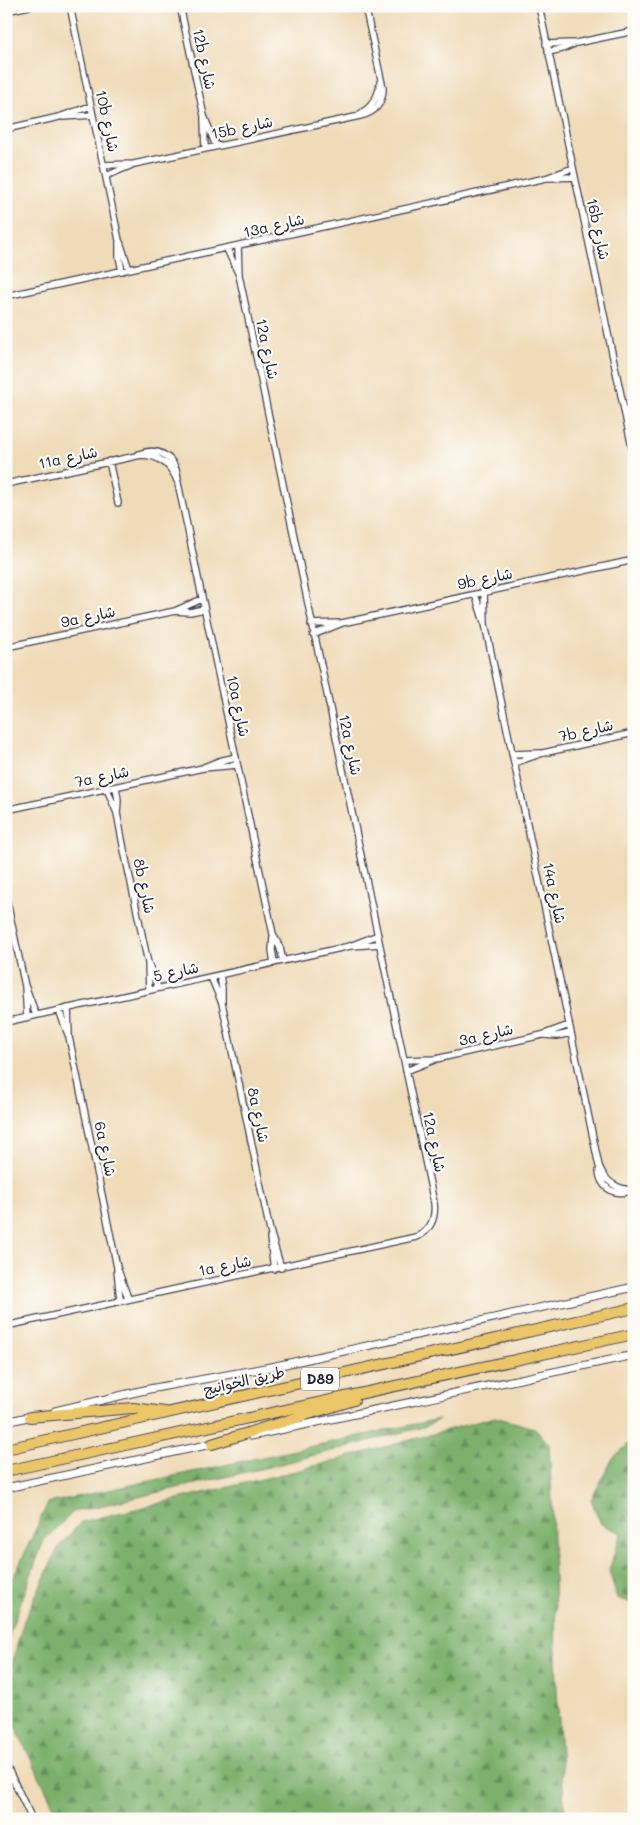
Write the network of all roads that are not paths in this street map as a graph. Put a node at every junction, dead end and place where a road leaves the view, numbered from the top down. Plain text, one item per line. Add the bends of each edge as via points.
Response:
1 (29, 6) edge
2 (70, 6) edge
3 (180, 6) edge
4 (365, 6) edge
5 (539, 6) edge
6 (6, 11) edge
7 (634, 31) edge
8 (576, 43) junction
9 (546, 44) junction
10 (548, 52) junction
11 (91, 106) junction
12 (93, 115) junction
13 (204, 116) junction
14 (59, 117) junction
15 (6, 129) edge
16 (216, 146) junction
17 (205, 149) junction
18 (134, 164) junction
19 (104, 165) junction
20 (572, 168) junction
21 (106, 176) junction
22 (574, 177) junction
23 (546, 178) junction
24 (119, 240) junction
25 (238, 246) junction
26 (227, 249) junction
27 (129, 270) junction
28 (122, 271) junction
29 (239, 275) junction
30 (6, 296) edge
31 (634, 457) edge
32 (167, 460) joint
33 (109, 462) junction
34 (6, 484) edge
35 (118, 503) dead end
36 (634, 560) edge
37 (484, 592) junction
38 (474, 594) junction
39 (202, 599) junction
40 (204, 609) junction
41 (175, 611) junction
42 (342, 623) junction
43 (311, 624) junction
44 (485, 624) junction
45 (313, 635) junction
46 (6, 647) edge
47 (634, 733) edge
48 (512, 754) junction
49 (543, 754) junction
50 (236, 757) junction
51 (514, 763) junction
52 (237, 765) junction
53 (202, 768) junction
54 (116, 787) junction
55 (107, 789) junction
56 (6, 810) edge
57 (117, 813) junction
58 (6, 897) edge
59 (273, 934) junction
60 (378, 935) junction
61 (380, 944) junction
62 (350, 946) junction
63 (283, 960) junction
64 (274, 962) junction
65 (148, 963) junction
66 (220, 974) junction
67 (211, 977) junction
68 (25, 986) junction
69 (158, 988) junction
70 (150, 990) junction
71 (222, 1003) junction
72 (68, 1008) junction
73 (59, 1010) junction
74 (36, 1015) junction
75 (27, 1017) junction
76 (6, 1022) edge
77 (569, 1024) junction
78 (571, 1033) junction
79 (542, 1035) junction
80 (69, 1037) junction
81 (436, 1059) junction
82 (404, 1060) junction
83 (406, 1071) junction
84 (633, 1190) edge
85 (432, 1220) joint
86 (270, 1231) junction
87 (117, 1267) junction
88 (281, 1268) junction
89 (274, 1269) junction
90 (634, 1287) edge
91 (128, 1298) junction
92 (120, 1300) junction
93 (634, 1308) edge
94 (6, 1324) edge
95 (634, 1334) edge
96 (634, 1354) edge
97 (394, 1387) junction
98 (170, 1413) junction
99 (30, 1417) junction
100 (6, 1422) edge
101 (212, 1444) junction
102 (6, 1448) edge
103 (6, 1471) edge
104 (6, 1488) edge
105 (6, 1766) edge
106 (32, 1819) edge

1 - 6 street
2 - 11 street, 10b شارع
3 - 13 street, 12b شارع
4 - 16 street, 15b شارع via 383,88 377,103 355,117
5 - 9 street, 16b شارع
7 - 8 street
8 - 9 street
8 - 10 street
9 - 10 street, 16b شارع
10 - 20 street, 16b شارع
11 - 12 street, 10b شارع
11 - 14 street
12 - 14 street
12 - 19 street, 10b شارع
13 - 16 street, 12b شارع
13 - 17 street, 12b شارع
14 - 15 street
16 - 17 street, 15b شارع
17 - 18 street, 15b شارع
18 - 19 street, 15b شارع
18 - 21 street, 15b شارع
19 - 21 street, 10b شارع
20 - 22 street, 16b شارع
20 - 23 street, 13a شارع
21 - 24 street, 10b شارع
22 - 23 street, 13a شارع
22 - 31 street, 16b شارع
23 - 25 street, 13a شارع
24 - 27 street, 10b شارع
24 - 28 street, 10b شارع
25 - 26 street, 13a شارع
25 - 29 street, 12a شارع
26 - 27 street, 13a شارع
26 - 29 street, 12a شارع
27 - 28 street, 13a شارع
28 - 30 street, 13a شارع
29 - 43 street, 12a شارع
32 - 33 street, 11a شارع via 135,456
32 - 39 street, 10a شارع via 178,483
33 - 34 street, 11a شارع
33 - 35 street
36 - 37 street, 9b شارع
37 - 38 street, 9b شارع
37 - 44 street, 14a شارع
38 - 42 street, 9b شارع
38 - 44 street, 14a شارع
39 - 40 street, 10a شارع
39 - 41 street, 9a شارع
40 - 41 street, 9a شارع
40 - 50 street, 10a شارع
41 - 46 street, 9a شارع
42 - 43 street, 9b شارع
42 - 45 street, 9b شارع
43 - 45 street, 12a شارع
44 - 48 street, 14a شارع
45 - 60 street, 12a شارع
47 - 49 street, 7b شارع
48 - 49 street, 7b شارع
48 - 51 street, 14a شارع
49 - 51 street, 7b شارع
50 - 52 street, 10a شارع
50 - 53 street, 7a شارع
51 - 77 street, 14a شارع
52 - 53 street, 7a شارع
52 - 59 street, 10a شارع
53 - 54 street, 7a شارع
54 - 55 street, 7a شارع
54 - 57 street, 8b شارع
55 - 56 street, 7a شارع
55 - 57 street, 8b شارع
57 - 65 street, 8b شارع
58 - 68 street
59 - 63 street, 10a شارع
59 - 64 street, 10a شارع
60 - 61 street, 12a شارع
60 - 62 street, شارع 5
61 - 62 street, شارع 5
61 - 82 street, 12a شارع
62 - 63 street, شارع 5
63 - 64 street, شارع 5
64 - 66 street, شارع 5
65 - 69 street, 8b شارع
65 - 70 street, 8b شارع
66 - 67 street, شارع 5
66 - 71 street, 8a شارع
67 - 69 street, شارع 5
67 - 71 street, 8a شارع
68 - 74 street
68 - 75 street
69 - 70 street, شارع 5
70 - 72 street, شارع 5
71 - 86 street, 8a شارع
72 - 73 street, شارع 5
72 - 80 street, 6a شارع
73 - 74 street, شارع 5
73 - 80 street, 6a شارع
74 - 75 street, شارع 5
75 - 76 street, شارع 5
77 - 78 street, 14a شارع
77 - 79 street, 3a شارع
78 - 79 street, 3a شارع
78 - 84 street, 14a شارع via 600,1178 611,1188
79 - 81 street, 3a شارع
80 - 87 street, 6a شارع
81 - 82 street, 3a شارع
81 - 83 street, 3a شارع
82 - 83 street, 12a شارع
83 - 85 street, 12a شارع via 434,1203
85 - 88 street, 1a شارع via 426,1231 416,1238
86 - 88 street, 8a شارع
86 - 89 street, 8a شارع
87 - 91 street, 6a شارع
87 - 92 street, 6a شارع
88 - 89 street, 1a شارع
89 - 91 street, 1a شارع
90 - 99 street
91 - 92 street, 1a شارع
92 - 94 street, 1a شارع
93 - 98 highway, طريق الخوانيج / D89
95 - 97 highway, D89
96 - 101 street
97 - 101 highway
97 - 103 highway, D89
98 - 99 highway via 133,1408
98 - 102 highway, طريق الخوانيج / D89
99 - 100 street
101 - 104 street
105 - 106 street

